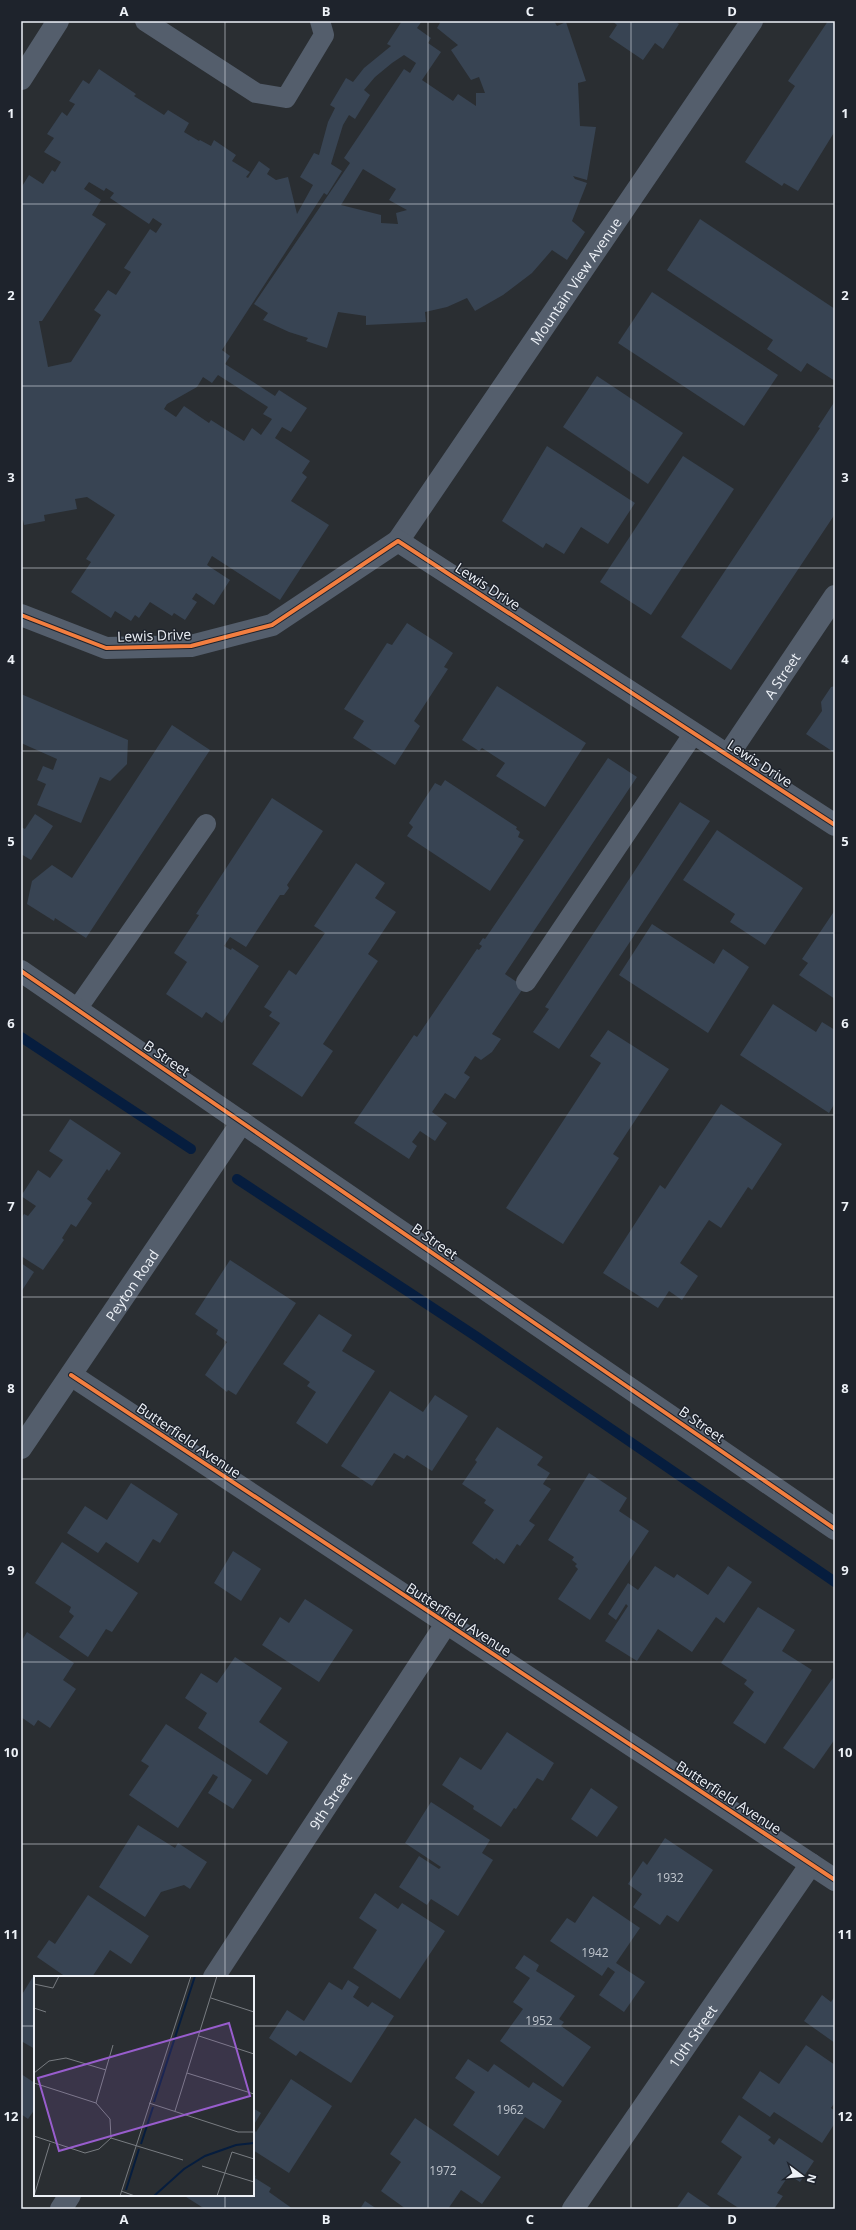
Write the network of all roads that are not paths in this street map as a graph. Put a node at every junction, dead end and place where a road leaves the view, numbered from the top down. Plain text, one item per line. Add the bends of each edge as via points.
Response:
1 (58, 21) edge
2 (145, 21) edge
3 (320, 21) edge
4 (752, 21) edge
5 (21, 79) edge
6 (398, 541) junction
7 (835, 596) edge
8 (21, 615) edge
9 (694, 733) junction
10 (728, 755) junction
11 (206, 824) dead end
12 (835, 825) edge
13 (21, 971) edge
14 (526, 982) dead end
15 (77, 1009) junction
16 (242, 1122) junction
17 (72, 1375) junction
18 (21, 1448) edge
19 (835, 1529) edge
20 (446, 1624) junction
21 (811, 1864) junction
22 (835, 1880) edge
23 (215, 1976) edge
24 (69, 2196) edge
25 (61, 2209) edge
26 (573, 2209) edge

1 - 5 street
2 - 3 lane via 256,93 286,98 324,35
4 - 6 street, Mountain View Avenue
6 - 8 street, Lewis Drive via 272,625 191,646 106,648
6 - 9 street, Lewis Drive
7 - 10 street, A Street
9 - 10 street, Lewis Drive
9 - 14 lane
10 - 12 street, Lewis Drive
11 - 15 lane
13 - 15 street, B Street
15 - 16 street, B Street
16 - 17 street, Peyton Road
16 - 19 street, B Street
17 - 18 street, Peyton Road
17 - 20 street, Butterfield Avenue
20 - 21 street, Butterfield Avenue
20 - 23 street, 9th Street
21 - 22 street, Butterfield Avenue
21 - 26 street, 10th Street
24 - 25 street

